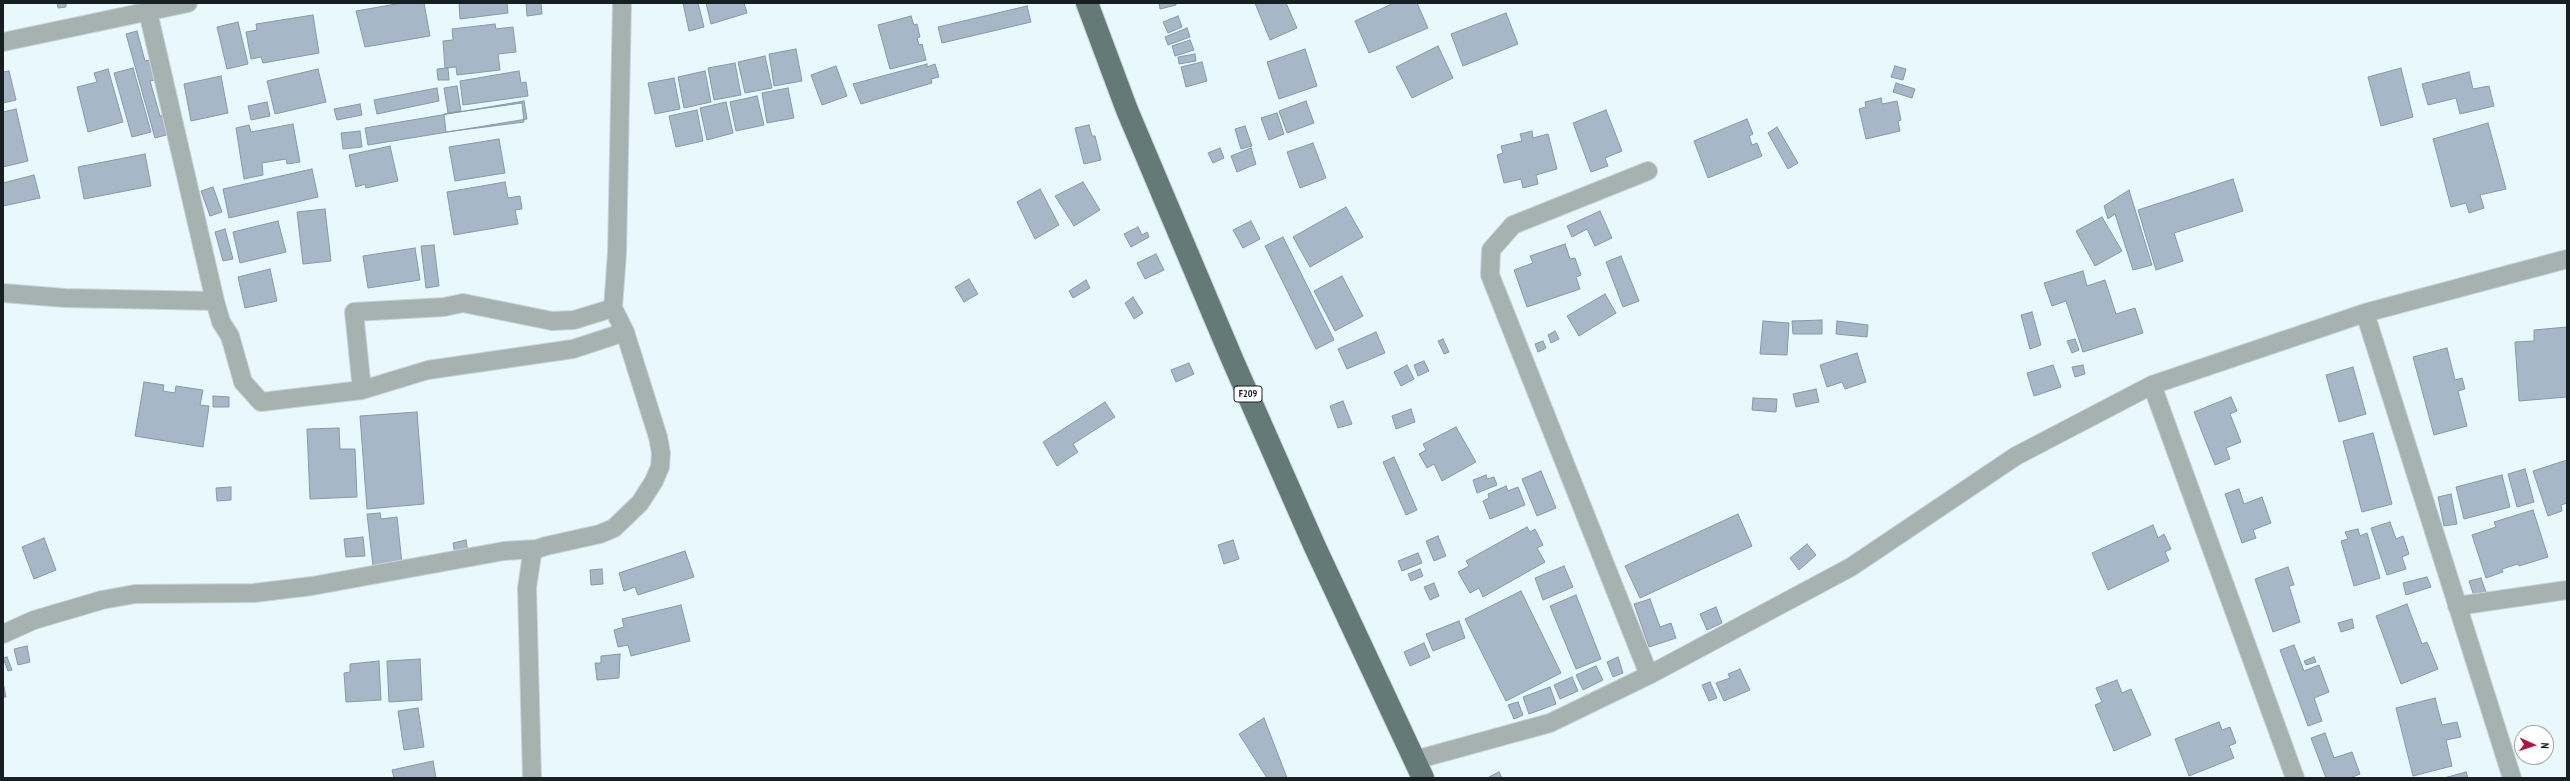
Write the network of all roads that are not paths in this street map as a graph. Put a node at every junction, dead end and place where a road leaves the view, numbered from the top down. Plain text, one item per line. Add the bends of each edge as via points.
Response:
1 (188, 3) edge
2 (622, 3) edge
3 (1087, 3) edge
4 (148, 12) junction
5 (3, 42) edge
6 (1648, 171) dead end
7 (2567, 259) edge
8 (3, 293) edge
9 (215, 301) junction
10 (613, 308) junction
11 (2365, 313) junction
12 (625, 332) junction
13 (2152, 385) junction
14 (362, 390) junction
15 (537, 549) junction
16 (2567, 590) edge
17 (2457, 606) junction
18 (3, 634) edge
19 (1649, 675) junction
20 (1419, 769) edge
21 (532, 778) edge
22 (2295, 778) edge
23 (2512, 778) edge

1 - 4 street
2 - 10 street via 617,253
3 - 20 main road, F209 via 1127,110 1230,354 1315,547
4 - 5 street
4 - 9 street
6 - 19 street via 1513,225 1491,250 1490,275
7 - 11 street
8 - 9 street via 65,298
9 - 14 street via 221,322 230,336 243,382 261,402
10 - 12 street
10 - 14 street via 574,320 552,321 463,303 444,307 354,312
11 - 13 street
11 - 17 street
12 - 14 street via 573,349 428,370
12 - 15 street via 661,453 660,467 640,503 614,528 600,534
13 - 19 street via 2016,456 1851,567
13 - 22 street
15 - 18 street via 504,551 312,586 254,593 135,594 102,600 34,620
15 - 21 street via 529,562 527,588
16 - 17 street
17 - 23 street
19 - 20 street via 1550,723

